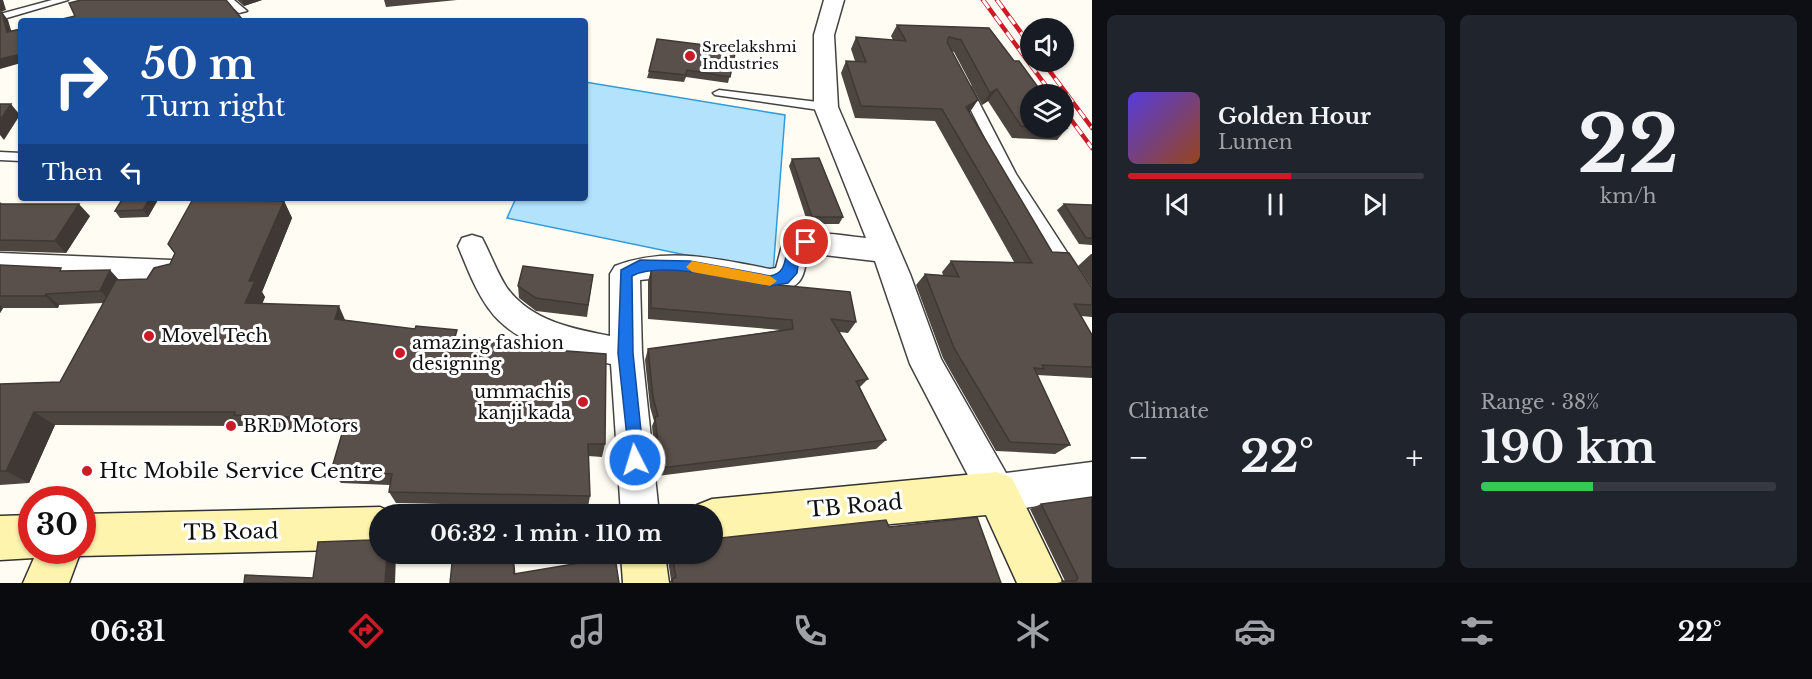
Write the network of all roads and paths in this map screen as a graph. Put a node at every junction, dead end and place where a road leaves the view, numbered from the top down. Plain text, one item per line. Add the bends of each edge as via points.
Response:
1 (63, 0) edge
2 (228, 0) edge
3 (834, 0) edge
4 (242, 11) dead end
5 (0, 17) edge
6 (958, 74) edge
7 (719, 93) dead end
8 (826, 107) junction
9 (0, 156) edge
10 (18, 157) edge
11 (472, 246) dead end
12 (885, 251) junction
13 (0, 264) edge
14 (171, 271) edge
15 (1092, 304) edge
16 (626, 353) junction
17 (1092, 480) edge
18 (997, 493) junction
19 (639, 504) edge
20 (723, 519) edge
21 (369, 528) edge
22 (96, 536) edge
23 (18, 537) edge
24 (0, 538) edge
25 (54, 564) edge
26 (644, 564) edge
27 (45, 583) edge
28 (646, 583) edge
29 (1040, 583) edge

1 - 5 lane
2 - 4 lane
3 - 8 street via 824,35
6 - 15 lane via 1010,175
7 - 8 lane
8 - 12 street
9 - 10 lane
11 - 16 street via 501,303 528,325 572,342
12 - 16 street via 806,242 794,246 790,273 770,281 690,266 640,265 625,274
12 - 18 street via 926,364
13 - 14 street
16 - 19 street
17 - 18 street
18 - 20 street, TB Road
18 - 29 street
21 - 22 street, TB Road
23 - 24 street
25 - 27 street
26 - 28 street

